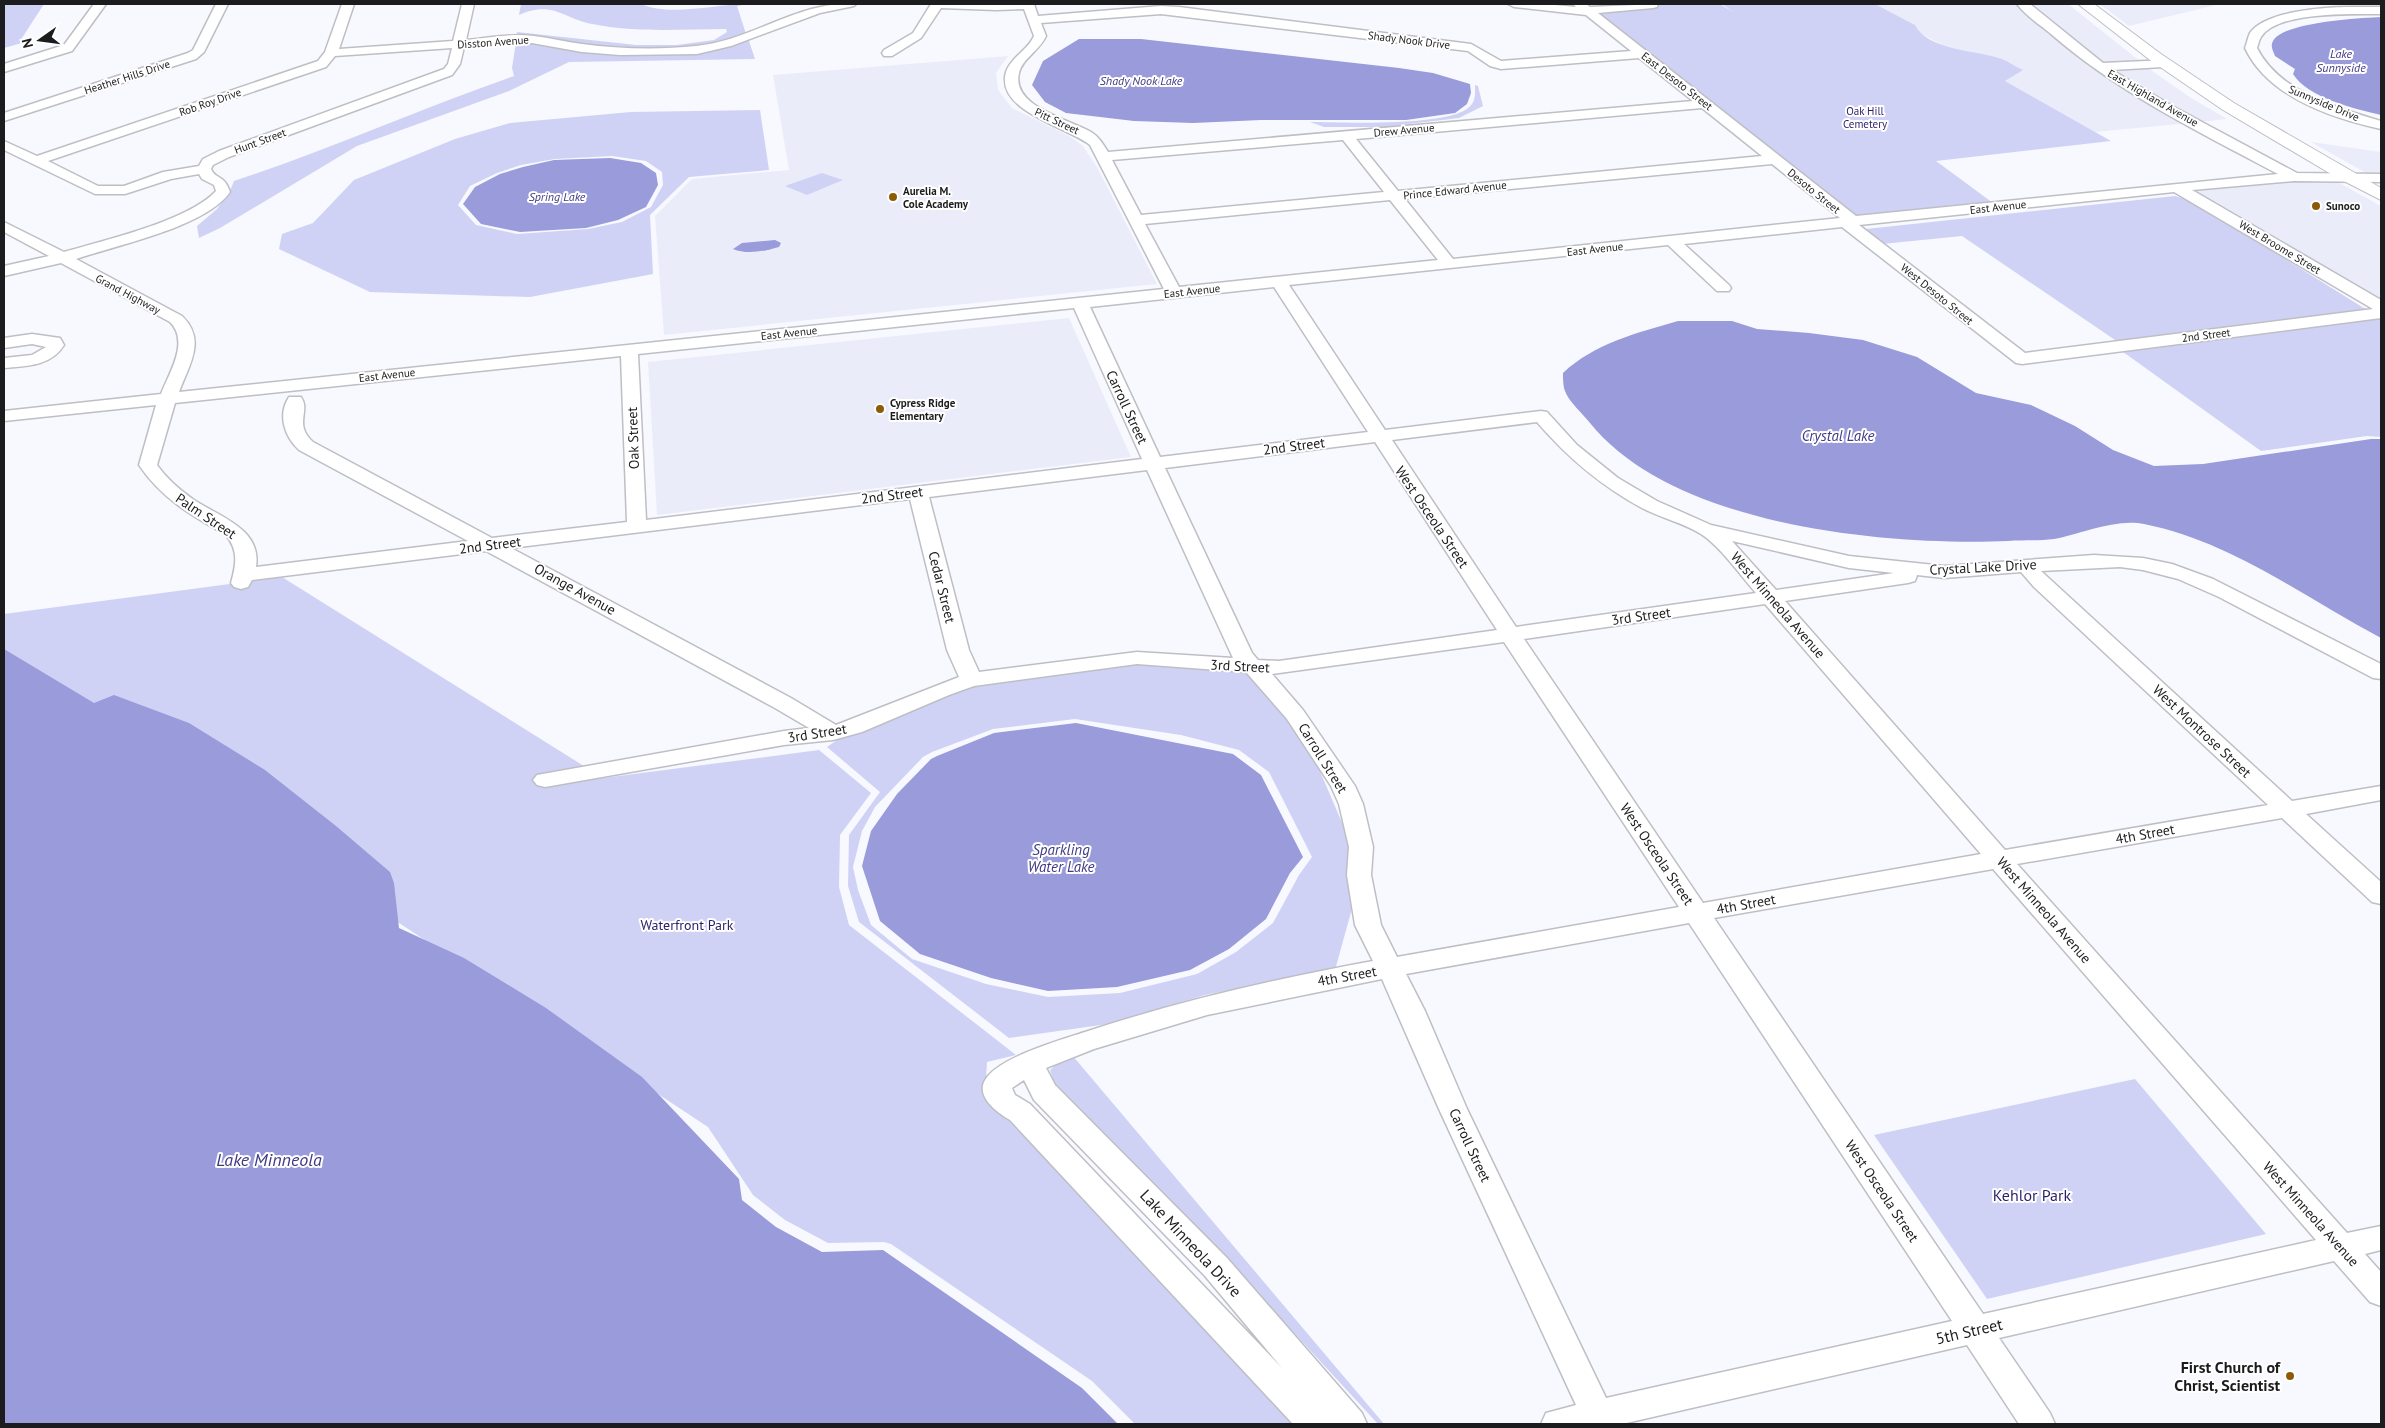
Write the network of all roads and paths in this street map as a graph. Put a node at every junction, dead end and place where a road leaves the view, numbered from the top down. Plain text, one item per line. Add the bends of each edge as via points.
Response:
1 (100, 4) edge
2 (222, 4) edge
3 (348, 4) edge
4 (468, 4) edge
5 (850, 4) edge
6 (938, 4) edge
7 (1514, 4) edge
8 (2023, 4) edge
9 (2085, 4) edge
10 (1028, 5) edge
11 (1653, 6) dead end
12 (1169, 7) edge
13 (1584, 8) edge
14 (2381, 11) edge
15 (1034, 20) junction
16 (458, 44) junction
17 (888, 53) dead end
18 (331, 54) junction
19 (1642, 54) junction
20 (2163, 62) junction
21 (2100, 67) junction
22 (4, 68) edge
23 (1706, 104) junction
24 (4, 117) edge
25 (2381, 124) edge
26 (1346, 135) junction
27 (4, 145) edge
28 (1103, 157) junction
29 (1774, 159) junction
30 (36, 161) junction
31 (204, 169) junction
32 (2294, 177) junction
33 (2347, 177) junction
34 (2381, 178) edge
35 (2178, 188) junction
36 (2381, 195) edge
37 (1394, 196) junction
38 (1136, 220) junction
39 (1850, 222) junction
40 (4, 226) edge
41 (1672, 241) junction
42 (62, 258) junction
43 (1449, 264) junction
44 (4, 271) edge
45 (4, 281) edge
46 (1279, 282) junction
47 (1723, 288) dead end
48 (1174, 293) junction
49 (1080, 303) junction
50 (2381, 308) edge
51 (2381, 313) edge
52 (4, 343) edge
53 (629, 350) junction
54 (2031, 357) joint
55 (4, 363) edge
56 (168, 398) junction
57 (295, 401) dead end
58 (4, 416) edge
59 (1541, 416) joint
60 (1378, 436) junction
61 (1154, 463) junction
62 (918, 492) junction
63 (637, 527) junction
64 (1705, 529) junction
65 (491, 544) junction
66 (2025, 565) junction
67 (1944, 572) junction
68 (242, 579) joint
69 (1772, 598) junction
70 (1510, 634) junction
71 (1252, 667) junction
72 (2381, 673) edge
73 (971, 680) junction
74 (833, 734) junction
75 (545, 780) dead end
76 (2381, 793) edge
77 (2287, 810) junction
78 (2001, 860) junction
79 (2381, 896) edge
80 (1696, 912) junction
81 (1390, 968) junction
82 (1030, 1064) junction
83 (2381, 1238) edge
84 (2340, 1247) junction
85 (2381, 1294) edge
86 (1975, 1330) junction
87 (1600, 1419) edge
88 (1314, 1424) edge
89 (1350, 1424) edge
90 (1558, 1424) edge
91 (2038, 1424) edge

1 - 22 street via 68,48
2 - 24 street, Heather Hills Drive via 198,52 192,56
3 - 18 street
4 - 16 street, Hunt Street
5 - 16 street, Disston Avenue via 817,10 721,45 684,50 611,50 532,39
6 - 10 street
6 - 17 street via 917,35
7 - 13 street
8 - 21 street, East Highland Avenue
9 - 20 highway
10 - 15 street, Pitt Street
11 - 13 street
12 - 15 street, Shady Nook Drive
12 - 19 street, Shady Nook Drive via 1471,48 1501,65
13 - 19 street, East Desoto Street
14 - 25 street, Sunnyside Drive via 2321,13 2288,18 2261,29 2251,48 2256,62 2282,85 2336,110
15 - 28 street, Pitt Street via 1039,40 1014,69 1013,91 1030,108 1090,137
16 - 18 street, Disston Avenue
16 - 31 street, Hunt Street via 454,64 448,72 224,154 208,162
18 - 30 street, Rob Roy Drive via 318,65
19 - 23 street, East Desoto Street
20 - 21 street
20 - 33 highway
21 - 32 street, East Highland Avenue via 2149,98
23 - 26 street, Drew Avenue
23 - 29 street, East Desoto Street
26 - 28 street, Drew Avenue
26 - 37 street
27 - 30 street
28 - 38 street, Pitt Street
29 - 37 street, Prince Edward Avenue
29 - 39 street, Desoto Street
30 - 31 street via 95,190 106,191 125,190 168,175
31 - 42 street via 207,176 220,182 223,192 202,210 176,222
32 - 33 street, East Avenue
32 - 35 street, East Avenue
33 - 34 street, East Avenue
33 - 36 highway
35 - 39 street, East Avenue
35 - 50 street, West Broome Street
37 - 38 street, Prince Edward Avenue
37 - 43 street
38 - 48 street, Pitt Street
39 - 41 street, East Avenue
39 - 54 street, West Desoto Street via 2022,358
40 - 42 street, Grand Highway
41 - 43 street, East Avenue
41 - 47 street
42 - 44 street
42 - 45 street via 46,269
42 - 56 street, Grand Highway via 183,325 188,346
43 - 46 street, East Avenue
46 - 48 street, East Avenue
46 - 60 street, West Osceola Street
48 - 49 street, East Avenue
49 - 53 street, East Avenue
49 - 61 street, Carroll Street
51 - 54 street, 2nd Street
52 - 55 street via 42,339 56,345 41,357
53 - 56 street, East Avenue
53 - 63 street, Oak Street
56 - 58 street, East Avenue
56 - 68 street, Palm Street via 148,465 156,478 181,500 240,538 248,561
57 - 65 street, Orange Avenue via 292,431 306,446
59 - 60 street, 2nd Street
59 - 64 street, Crystal Lake Drive via 1570,449 1611,482 1650,505
60 - 61 street, 2nd Street
60 - 70 street, West Osceola Street
61 - 62 street, 2nd Street
61 - 71 street, Carroll Street via 1242,656
62 - 63 street, 2nd Street
62 - 73 street, Cedar Street via 958,650
63 - 65 street, 2nd Street
64 - 67 street, Crystal Lake Drive via 1849,562
64 - 69 street, West Minneola Avenue via 1727,547
65 - 68 street, 2nd Street
65 - 74 street, Orange Avenue via 783,703
66 - 67 street, Crystal Lake Drive
66 - 72 street, Crystal Lake Drive via 2118,560 2172,569 2204,581
66 - 77 street, West Montrose Street
67 - 69 street, 3rd Street
69 - 70 street, 3rd Street
69 - 78 street, West Minneola Avenue
70 - 71 street, 3rd Street via 1279,668
70 - 80 street, West Osceola Street
71 - 73 street, 3rd Street via 1137,658
71 - 81 street, Carroll Street via 1295,715 1343,786 1361,847 1359,876 1368,926
73 - 74 street, 3rd Street
74 - 75 street, 3rd Street via 784,738
76 - 77 street, 4th Street
77 - 78 street, 4th Street
77 - 79 street, West Montrose Street
78 - 80 street, 4th Street
78 - 84 street, West Minneola Avenue
80 - 81 street, 4th Street
80 - 86 street, West Osceola Street
81 - 82 street, 4th Street via 1209,1004 1153,1019
81 - 87 street, Carroll Street
82 - 88 street, 4th Street via 998,1083 998,1095 1020,1112
82 - 89 street, Lake Minneola Drive via 1044,1092 1216,1267
83 - 84 street, 5th Street
84 - 85 street, West Minneola Avenue
84 - 86 street, 5th Street
86 - 87 street, 5th Street
86 - 91 street, West Osceola Street
87 - 90 street, 5th Street

